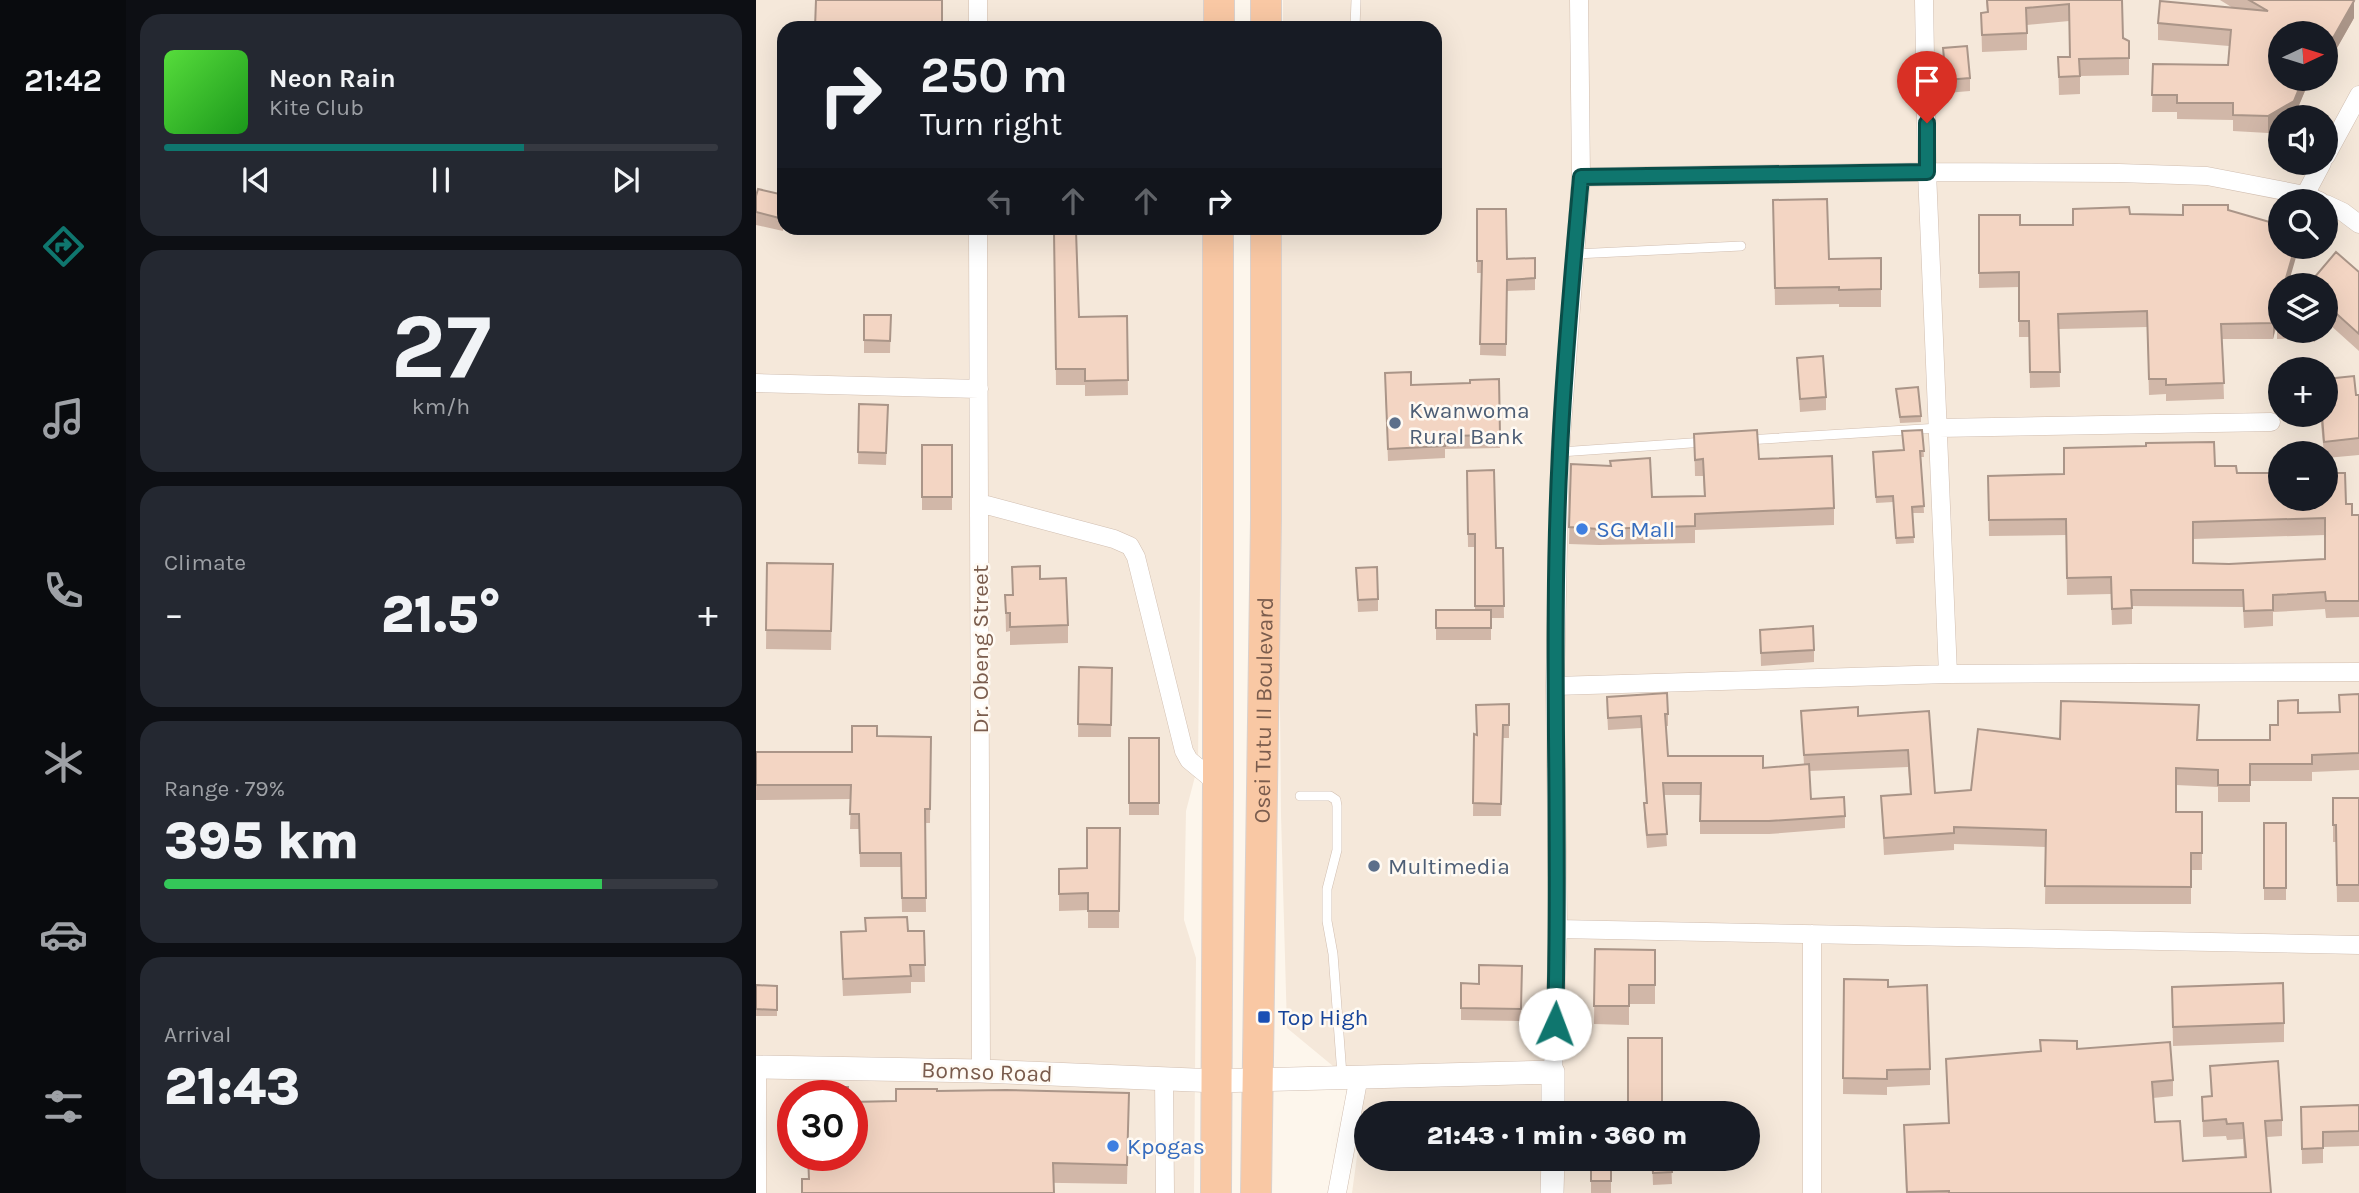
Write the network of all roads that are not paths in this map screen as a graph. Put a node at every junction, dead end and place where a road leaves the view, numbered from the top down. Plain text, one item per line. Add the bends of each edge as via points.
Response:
1 (978, 0) edge
2 (1219, 0) edge
3 (1266, 0) edge
4 (1356, 0) edge
5 (1579, 0) edge
6 (1924, 0) edge
7 (978, 21) edge
8 (1219, 21) edge
9 (1266, 21) edge
10 (1355, 21) edge
11 (2359, 95) edge
12 (2338, 134) edge
13 (1927, 172) junction
14 (1581, 177) junction
15 (2270, 189) edge
16 (2338, 210) edge
17 (2359, 224) edge
18 (978, 235) edge
19 (1218, 235) edge
20 (1266, 235) edge
21 (1741, 246) dead end
22 (1575, 254) junction
23 (756, 383) edge
24 (979, 389) junction
25 (2268, 422) edge
26 (1939, 428) junction
27 (1736, 440) edge
28 (1709, 442) edge
29 (1560, 452) junction
30 (979, 503) junction
31 (2359, 672) edge
32 (1948, 674) junction
33 (1555, 685) junction
34 (1218, 784) junction
35 (1300, 796) dead end
36 (1558, 929) junction
37 (1812, 934) junction
38 (2359, 945) edge
39 (757, 1067) edge
40 (981, 1071) junction
41 (1553, 1072) junction
42 (1350, 1077) junction
43 (1164, 1078) junction
44 (1256, 1080) junction
45 (1217, 1081) junction
46 (1553, 1101) edge
47 (1553, 1171) edge
48 (757, 1193) edge
49 (1165, 1193) edge
50 (1216, 1193) edge
51 (1256, 1193) edge
52 (1337, 1193) edge
53 (1552, 1193) edge
54 (1812, 1193) edge

1 - 7 street
2 - 8 highway
3 - 9 highway
4 - 10 lane
5 - 14 street
6 - 13 street
11 - 12 street
13 - 14 street
13 - 15 street via 2207,176
13 - 26 street
14 - 22 street
16 - 17 street
18 - 24 street, Dr. Obeng Street
19 - 34 highway, Osei Tutu II Boulevard
20 - 44 highway, Osei Tutu II Boulevard
21 - 22 lane
22 - 29 street
23 - 24 street
24 - 30 street, Dr. Obeng Street
25 - 26 street
26 - 27 lane
26 - 32 street
28 - 29 lane
29 - 33 street
30 - 34 street via 1130,547 1184,751
30 - 40 street, Dr. Obeng Street
31 - 32 street
32 - 33 street
33 - 36 street
34 - 45 highway, Osei Tutu II Boulevard
35 - 42 lane via 1336,800 1337,850 1327,889 1327,921
36 - 37 street
36 - 41 street
37 - 38 street
37 - 54 street
39 - 40 street, Bomso Road
39 - 48 street
40 - 43 street, Bomso Road
41 - 42 street, Bomso Road
41 - 46 street
42 - 44 street, Bomso Road
42 - 52 street
43 - 45 street, Bomso Road
43 - 49 street
44 - 45 street, Bomso Road
44 - 51 highway, Osei Tutu II Boulevard
45 - 50 highway, Osei Tutu II Boulevard
47 - 53 street

